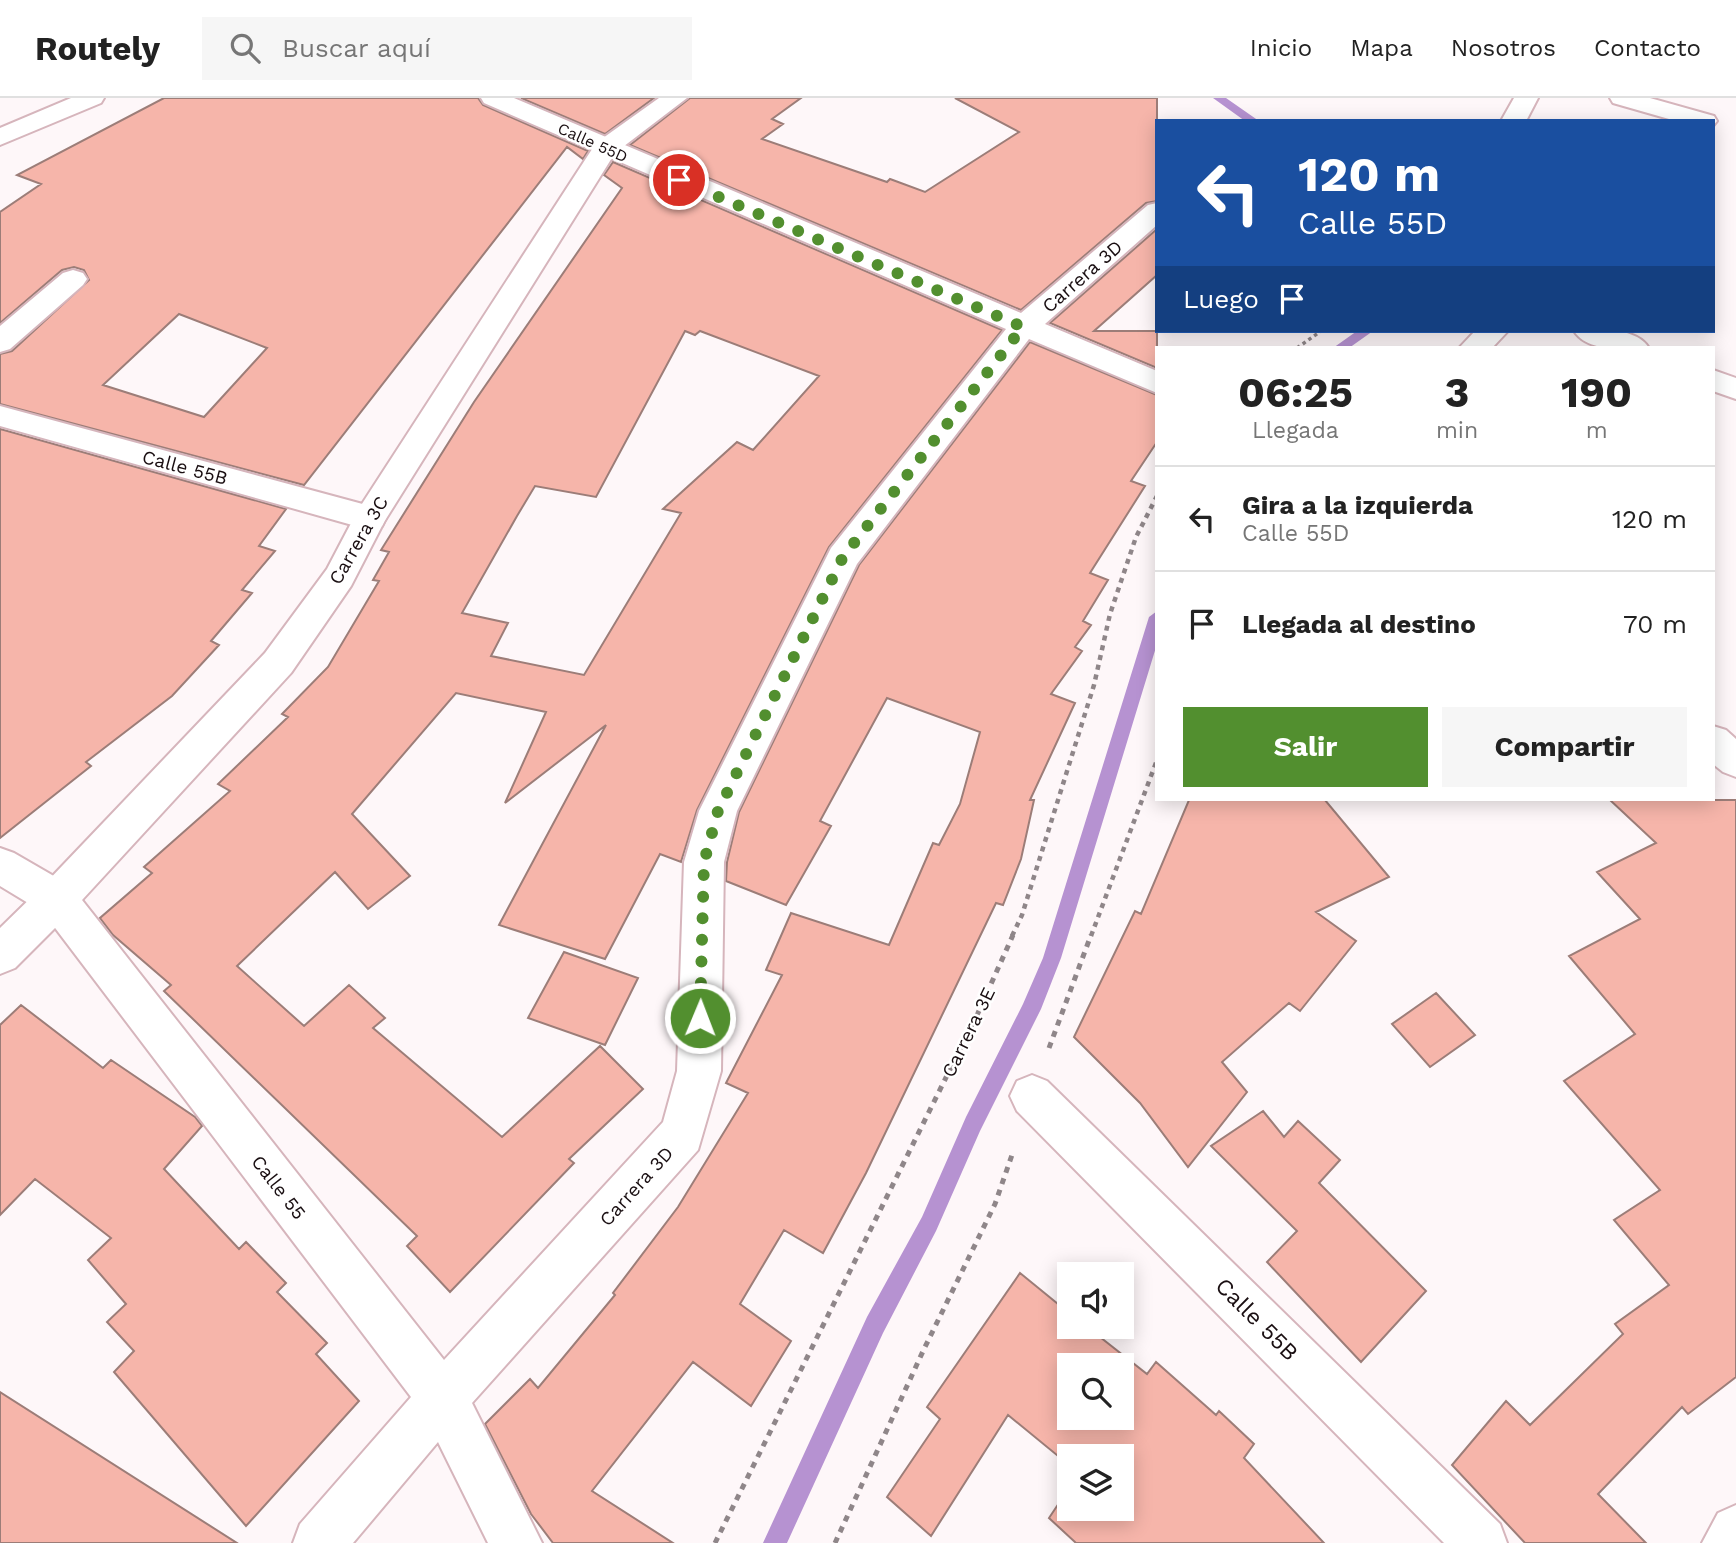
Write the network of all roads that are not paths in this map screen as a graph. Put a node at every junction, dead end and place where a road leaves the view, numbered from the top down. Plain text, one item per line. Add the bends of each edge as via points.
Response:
1 (92, 98) edge
2 (492, 98) edge
3 (675, 98) edge
4 (1526, 98) edge
5 (1622, 98) edge
6 (1514, 119) edge
7 (1699, 119) edge
8 (0, 137) edge
9 (605, 148) junction
10 (1155, 213) edge
11 (73, 279) dead end
12 (1023, 327) junction
13 (1491, 333) edge
14 (1594, 333) edge
15 (0, 342) edge
16 (1476, 346) edge
17 (1628, 346) edge
18 (1715, 381) edge
19 (1155, 382) edge
20 (1736, 388) edge
21 (0, 415) edge
22 (370, 518) junction
23 (1715, 743) edge
24 (1736, 761) edge
25 (0, 866) edge
26 (57, 900) junction
27 (0, 955) edge
28 (1032, 1096) road end
29 (443, 1398) junction
30 (1736, 1531) edge
31 (319, 1543) edge
32 (516, 1543) edge
33 (1481, 1543) edge
34 (1728, 1543) edge

1 - 8 street
2 - 9 street, Calle 55D
3 - 9 street, Carrera 3C
4 - 6 street
5 - 7 street
9 - 12 street, Calle 55D
9 - 22 street, Carrera 3C
10 - 12 street, Carrera 3D
11 - 15 street
12 - 19 street, Calle 55D
12 - 29 street, Carrera 3D via 843,557 718,811 704,862 699,1071 682,1135
13 - 16 street
14 - 17 street
18 - 20 street
21 - 22 street, Calle 55B
22 - 26 street, Carrera 3C via 339,577 278,663
23 - 24 street
25 - 26 street, Calle 55
26 - 27 street, Carrera 3C
26 - 29 street, Calle 55
28 - 33 street, Calle 55B
29 - 31 street, Carrera 3D
29 - 32 street, Calle 55
30 - 34 street

